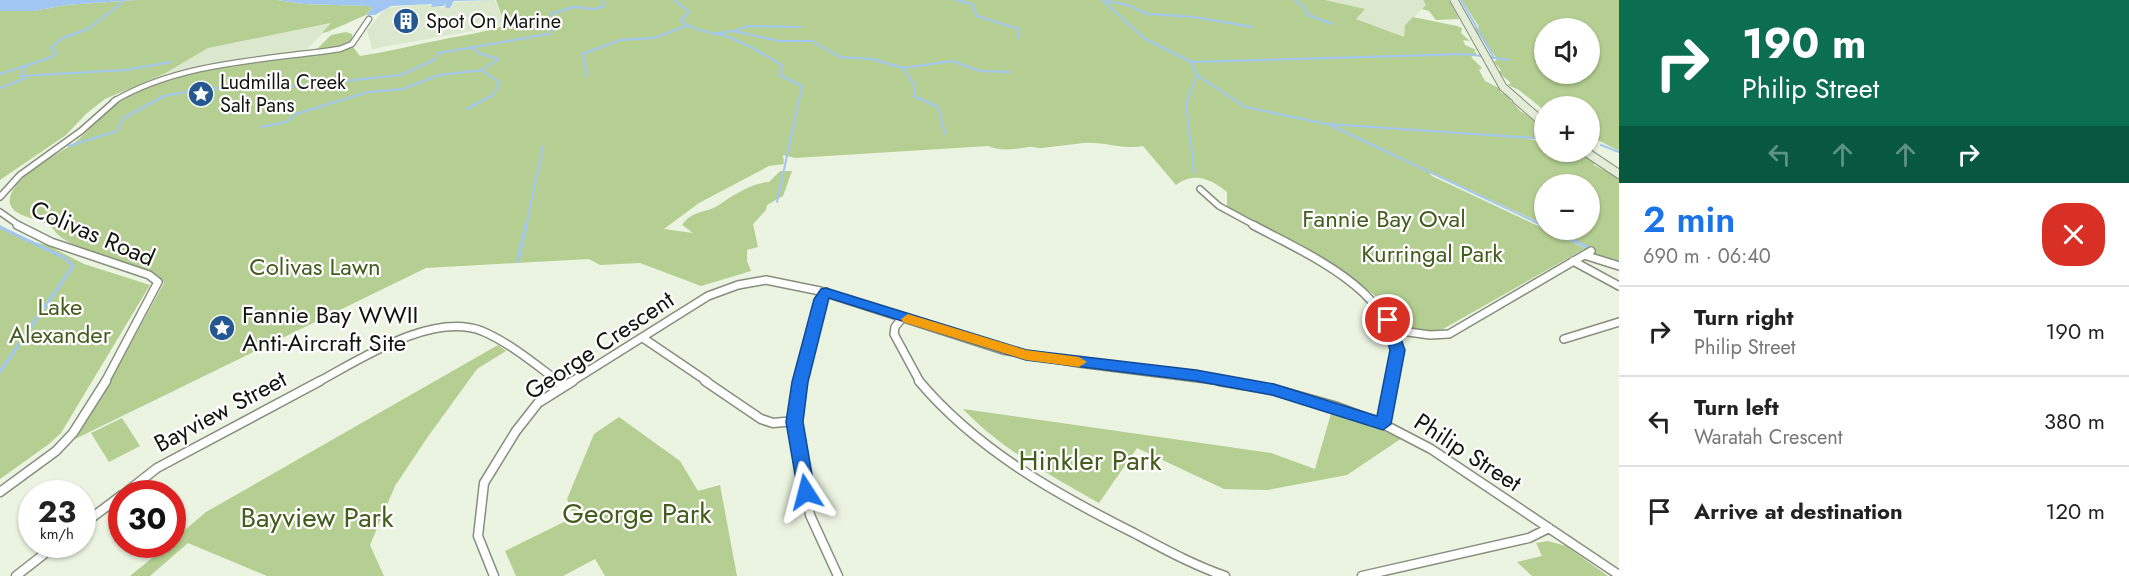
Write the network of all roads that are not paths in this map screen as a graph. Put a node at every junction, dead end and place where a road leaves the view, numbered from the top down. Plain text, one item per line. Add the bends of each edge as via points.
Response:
1 (1454, 0) edge
2 (369, 20) dead end
3 (1534, 114) edge
4 (1600, 161) edge
5 (1619, 174) edge
6 (1200, 189) dead end
7 (0, 197) edge
8 (0, 212) edge
9 (1592, 251) dead end
10 (1584, 255) junction
11 (1573, 261) junction
12 (1619, 267) edge
13 (1619, 286) edge
14 (826, 292) junction
15 (903, 317) junction
16 (1619, 322) edge
17 (1394, 330) junction
18 (642, 338) junction
19 (1564, 339) dead end
20 (564, 386) junction
21 (795, 422) junction
22 (1383, 424) junction
23 (141, 480) edge
24 (0, 492) edge
25 (108, 505) edge
26 (96, 514) edge
27 (1549, 528) junction
28 (39, 558) edge
29 (1619, 574) edge
30 (16, 576) edge
31 (494, 576) edge
32 (838, 576) edge
33 (1225, 576) edge
34 (1362, 576) edge

1 - 3 street via 1503,87
2 - 7 street, Colivas Road via 352,44 340,49 197,70 135,89 20,175
4 - 5 street
6 - 17 street via 1222,207 1346,279 1380,309
8 - 24 street, Colivas Road via 85,256 149,275 158,282 99,393 73,433 56,451
9 - 10 street
10 - 11 street
10 - 12 street
11 - 13 street
11 - 17 street via 1449,334
14 - 15 street, Philip Street
14 - 18 street, George Crescent via 758,280 734,285 708,296
14 - 21 street via 820,299 800,382
15 - 22 street, Philip Street via 1026,355 1196,375 1274,389
15 - 33 street via 894,334 915,375 974,435 1113,524
16 - 19 street
17 - 22 street via 1397,366
18 - 20 street, George Crescent
18 - 21 street via 761,419
20 - 23 street, Bayview Street via 493,334 471,327 447,326 411,335 157,468
20 - 31 street, George Crescent via 538,403 484,483 478,536
21 - 32 street via 810,516
22 - 27 street, Philip Street via 1431,449
25 - 26 street, Bayview Street
27 - 29 street, Philip Street
27 - 34 street via 1529,538
28 - 30 street

